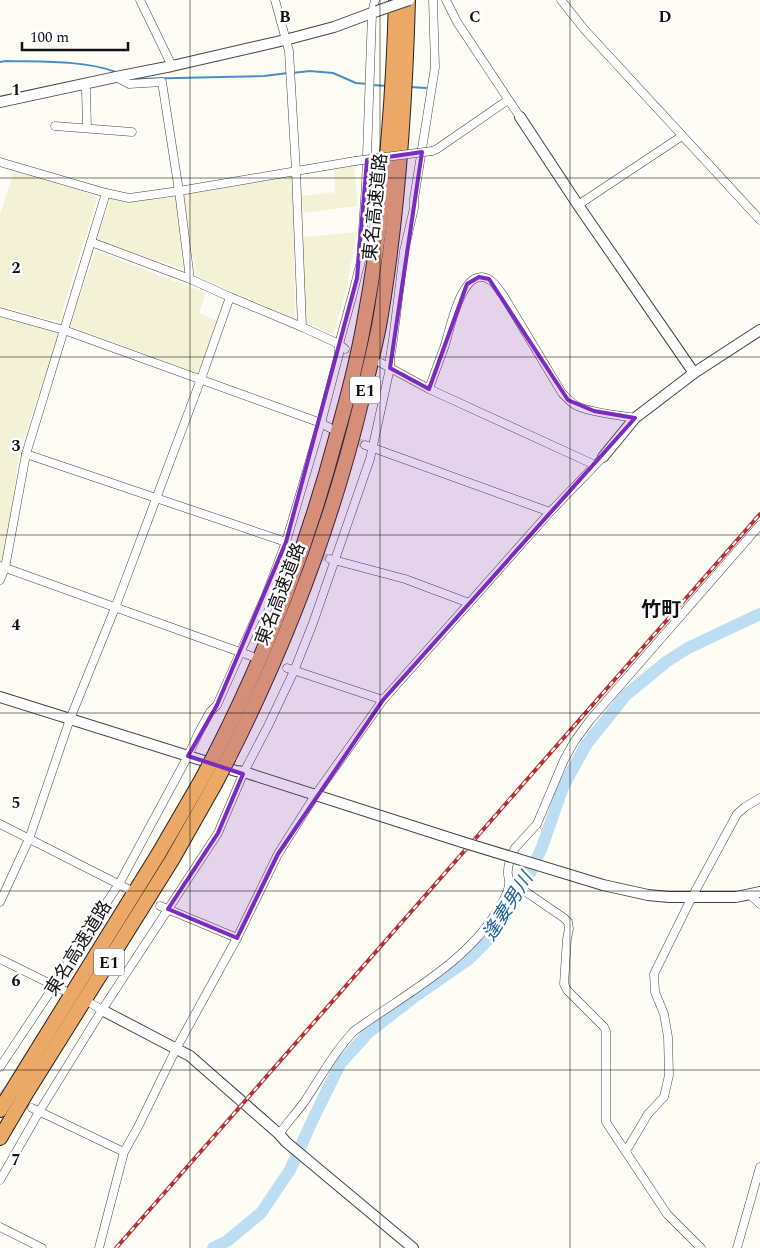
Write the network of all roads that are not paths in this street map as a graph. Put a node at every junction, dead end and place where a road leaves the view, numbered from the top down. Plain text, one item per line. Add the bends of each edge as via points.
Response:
1 (140, 0) edge
2 (275, 0) edge
3 (374, 0) edge
4 (396, 0) edge
5 (409, 0) edge
6 (433, 0) edge
7 (446, 0) edge
8 (561, 0) edge
9 (375, 13) junction
10 (285, 40) junction
11 (172, 66) junction
12 (116, 77) junction
13 (83, 84) junction
14 (508, 100) junction
15 (0, 102) edge
16 (520, 117) joint
17 (56, 126) dead end
18 (87, 128) junction
19 (132, 132) dead end
20 (682, 136) junction
21 (0, 162) edge
22 (296, 171) junction
23 (179, 191) junction
24 (106, 193) junction
25 (578, 205) junction
26 (760, 220) edge
27 (91, 242) junction
28 (190, 279) junction
29 (230, 298) junction
30 (0, 312) edge
31 (302, 327) junction
32 (64, 330) junction
33 (760, 330) edge
34 (342, 346) junction
35 (380, 363) dead end
36 (390, 368) junction
37 (694, 373) junction
38 (202, 379) junction
39 (429, 389) junction
40 (635, 418) junction
41 (321, 423) junction
42 (330, 428) tunnel mouth
43 (369, 446) junction
44 (26, 454) junction
45 (599, 461) junction
46 (156, 498) junction
47 (550, 512) junction
48 (760, 525) edge
49 (286, 542) junction
50 (333, 560) junction
51 (2, 567) edge
52 (0, 580) edge
53 (469, 603) junction
54 (115, 608) junction
55 (241, 652) junction
56 (251, 656) dead end
57 (291, 669) junction
58 (0, 697) edge
59 (383, 700) junction
60 (70, 719) junction
61 (188, 756) junction
62 (244, 772) junction
63 (316, 794) junction
64 (760, 798) edge
65 (0, 824) edge
66 (29, 839) junction
67 (513, 883) junction
68 (119, 884) junction
69 (130, 890) dead end
70 (760, 892) edge
71 (749, 894) junction
72 (692, 897) junction
73 (0, 902) edge
74 (760, 904) edge
75 (160, 906) dead end
76 (168, 909) junction
77 (237, 938) junction
78 (0, 959) edge
79 (54, 986) junction
80 (65, 991) dead end
81 (92, 1004) dead end
82 (102, 1010) junction
83 (176, 1048) junction
84 (0, 1067) edge
85 (0, 1110) edge
86 (35, 1110) junction
87 (0, 1138) edge
88 (282, 1138) junction
89 (626, 1151) junction
90 (124, 1152) junction
91 (760, 1167) edge
92 (0, 1180) edge
93 (0, 1227) edge
94 (42, 1248) edge
95 (99, 1248) edge
96 (414, 1248) edge
97 (701, 1248) edge
98 (737, 1248) edge

1 - 11 street
2 - 10 street
3 - 9 street
4 - 85 highway, 東名高速道路 / E1, bridge via 381,209 364,323 325,481 304,544 261,656 216,752 159,853
5 - 9 street, bridge
5 - 87 highway, 東名高速道路 / E1, bridge via 400,168 378,328 339,487 318,550 264,685 215,784 172,860
6 - 36 street via 435,67 414,208 404,251
7 - 14 street
8 - 20 street
9 - 10 street
9 - 34 street via 361,261
10 - 11 street
10 - 22 street via 289,51
11 - 12 street
12 - 13 street
12 - 23 street via 129,84 162,82
13 - 15 street
13 - 18 street
14 - 16 street
14 - 22 street, bridge via 437,149
16 - 25 street
17 - 18 street
18 - 19 street
20 - 25 street
20 - 26 street
21 - 24 street
22 - 23 street
22 - 31 street
23 - 24 street via 129,198
23 - 28 street
24 - 27 street
25 - 37 street
27 - 28 street
27 - 32 street
28 - 29 street
29 - 31 street
29 - 38 street
30 - 32 street
31 - 34 street
32 - 38 street
32 - 44 street
33 - 37 street
34 - 41 street
35 - 36 street
36 - 39 street
36 - 43 street
37 - 40 street
38 - 41 street
38 - 46 street
39 - 40 street via 459,300 467,284 479,277 489,279 503,294 568,400 594,411
39 - 45 street
40 - 45 street
41 - 42 street
41 - 49 street
43 - 47 street
43 - 50 street
44 - 46 street
44 - 51 street
45 - 47 street
46 - 49 street
46 - 54 street
47 - 53 street
48 - 67 street via 574,742 536,824 513,852 508,869 508,877
49 - 55 street
50 - 53 street via 405,579
50 - 57 street via 313,622
51 - 52 street
51 - 54 street
53 - 59 street
54 - 55 street
54 - 60 street
55 - 56 street
55 - 61 street via 217,705 210,712
57 - 59 street
57 - 62 street via 268,726
58 - 60 street
59 - 63 street
60 - 61 street
60 - 66 street
61 - 62 street
61 - 68 street
62 - 63 street
62 - 76 street via 218,833
63 - 72 street, bridge via 603,885 648,895
63 - 77 street via 278,854
64 - 72 street via 737,814
65 - 66 street
66 - 68 street
66 - 73 street
67 - 88 street via 481,934 449,964 354,1031 343,1043
67 - 89 street via 568,922 564,984 606,1031 606,1122
68 - 69 street
68 - 79 street
70 - 71 street
71 - 72 street
71 - 74 street
72 - 89 street via 654,974 655,992 664,1014 668,1038 669,1075 664,1097 648,1114
75 - 76 street
76 - 77 street
76 - 82 street
77 - 83 street
78 - 79 street
79 - 80 street
79 - 84 street
81 - 82 street
82 - 83 street
82 - 86 street
83 - 88 street via 190,1056
83 - 90 street
86 - 90 street
86 - 92 street
88 - 96 street
89 - 97 street via 667,1214
90 - 95 street
91 - 98 street
93 - 94 street

